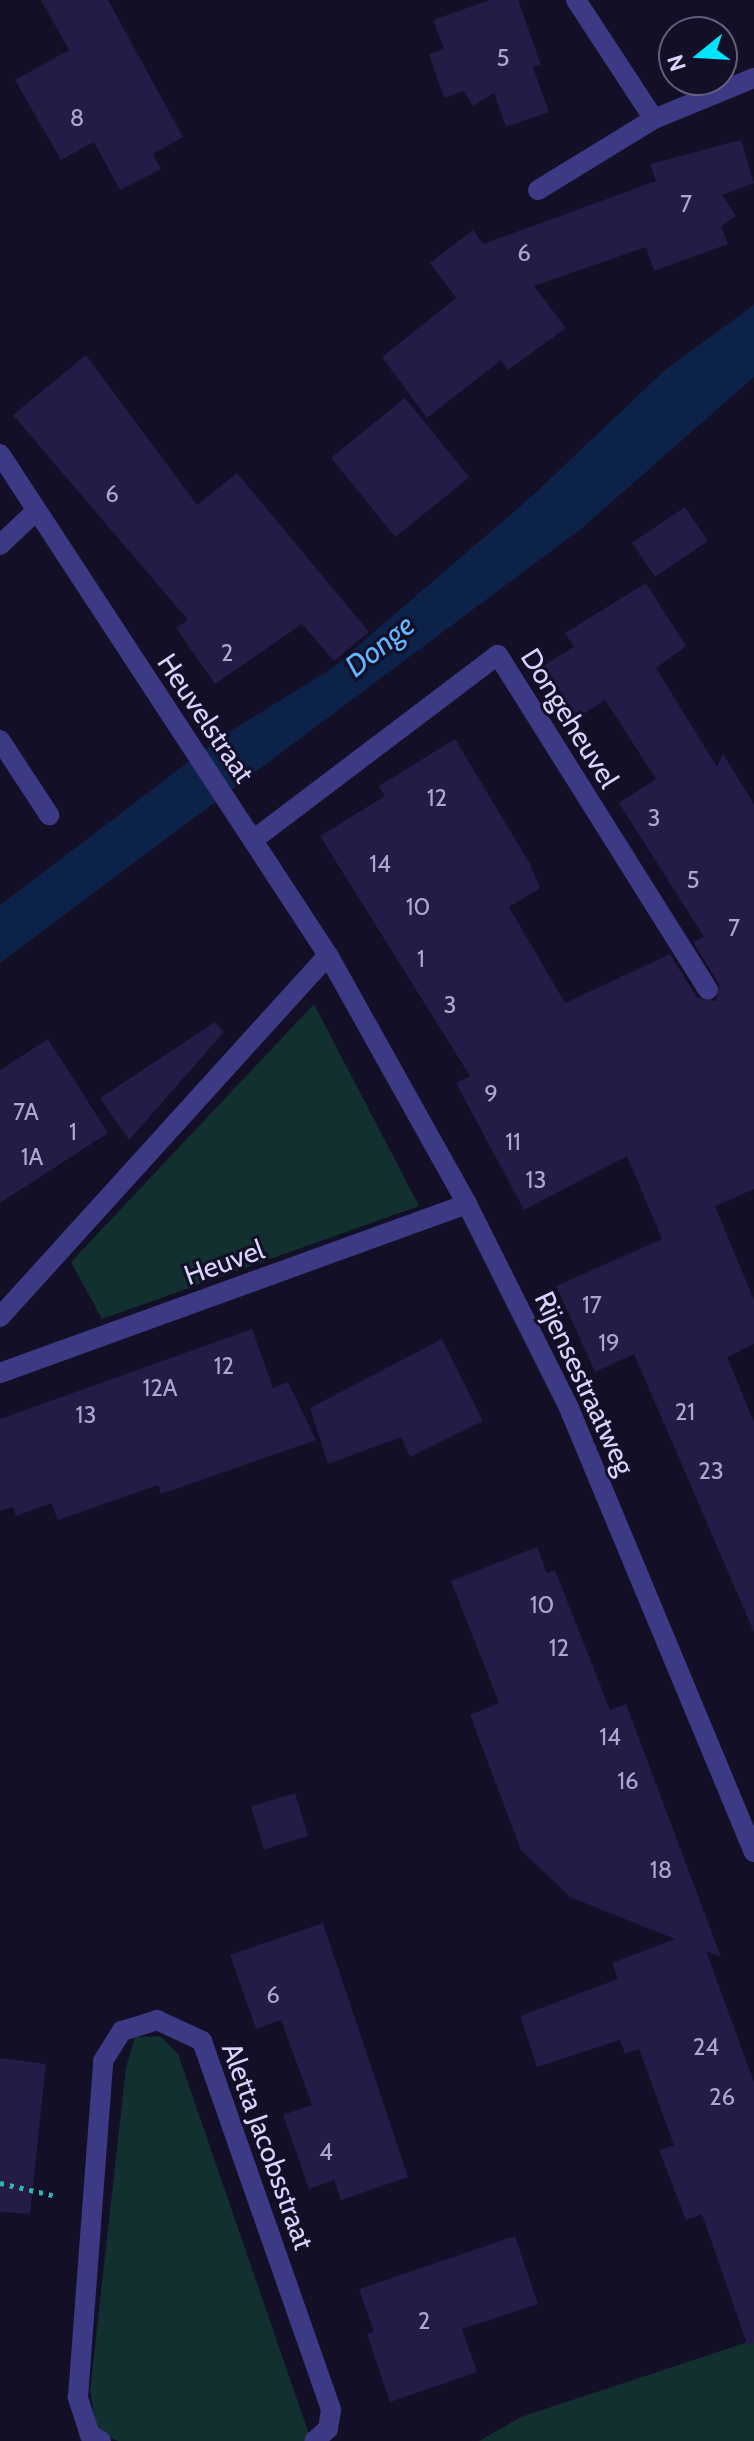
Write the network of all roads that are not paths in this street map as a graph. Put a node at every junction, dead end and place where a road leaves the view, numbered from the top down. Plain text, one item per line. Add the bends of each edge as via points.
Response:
1 (576, 0) edge
2 (754, 78) edge
3 (654, 119) junction
4 (538, 190) dead end
5 (0, 454) edge
6 (35, 512) junction
7 (0, 545) edge
8 (0, 740) edge
9 (49, 815) dead end
10 (253, 840) junction
11 (328, 955) junction
12 (708, 990) dead end
13 (467, 1204) junction
14 (0, 1317) edge
15 (0, 1373) edge
16 (754, 1852) edge
17 (325, 2437) edge
18 (101, 2441) edge

1 - 3 street
2 - 3 street
3 - 4 street
5 - 6 street, Heuvelstraat
6 - 7 street
6 - 10 street, Heuvelstraat
8 - 9 street
10 - 11 street, Heuvelstraat
10 - 12 street, Dongeheuvel via 498,655
11 - 13 street, Rijensestraatweg
11 - 14 street
13 - 15 street, Heuvel
13 - 16 street, Rijensestraatweg via 569,1408
17 - 18 street, Aletta Jacobsstraat via 331,2410 202,2041 157,2020 122,2031 103,2061 78,2397 90,2435

